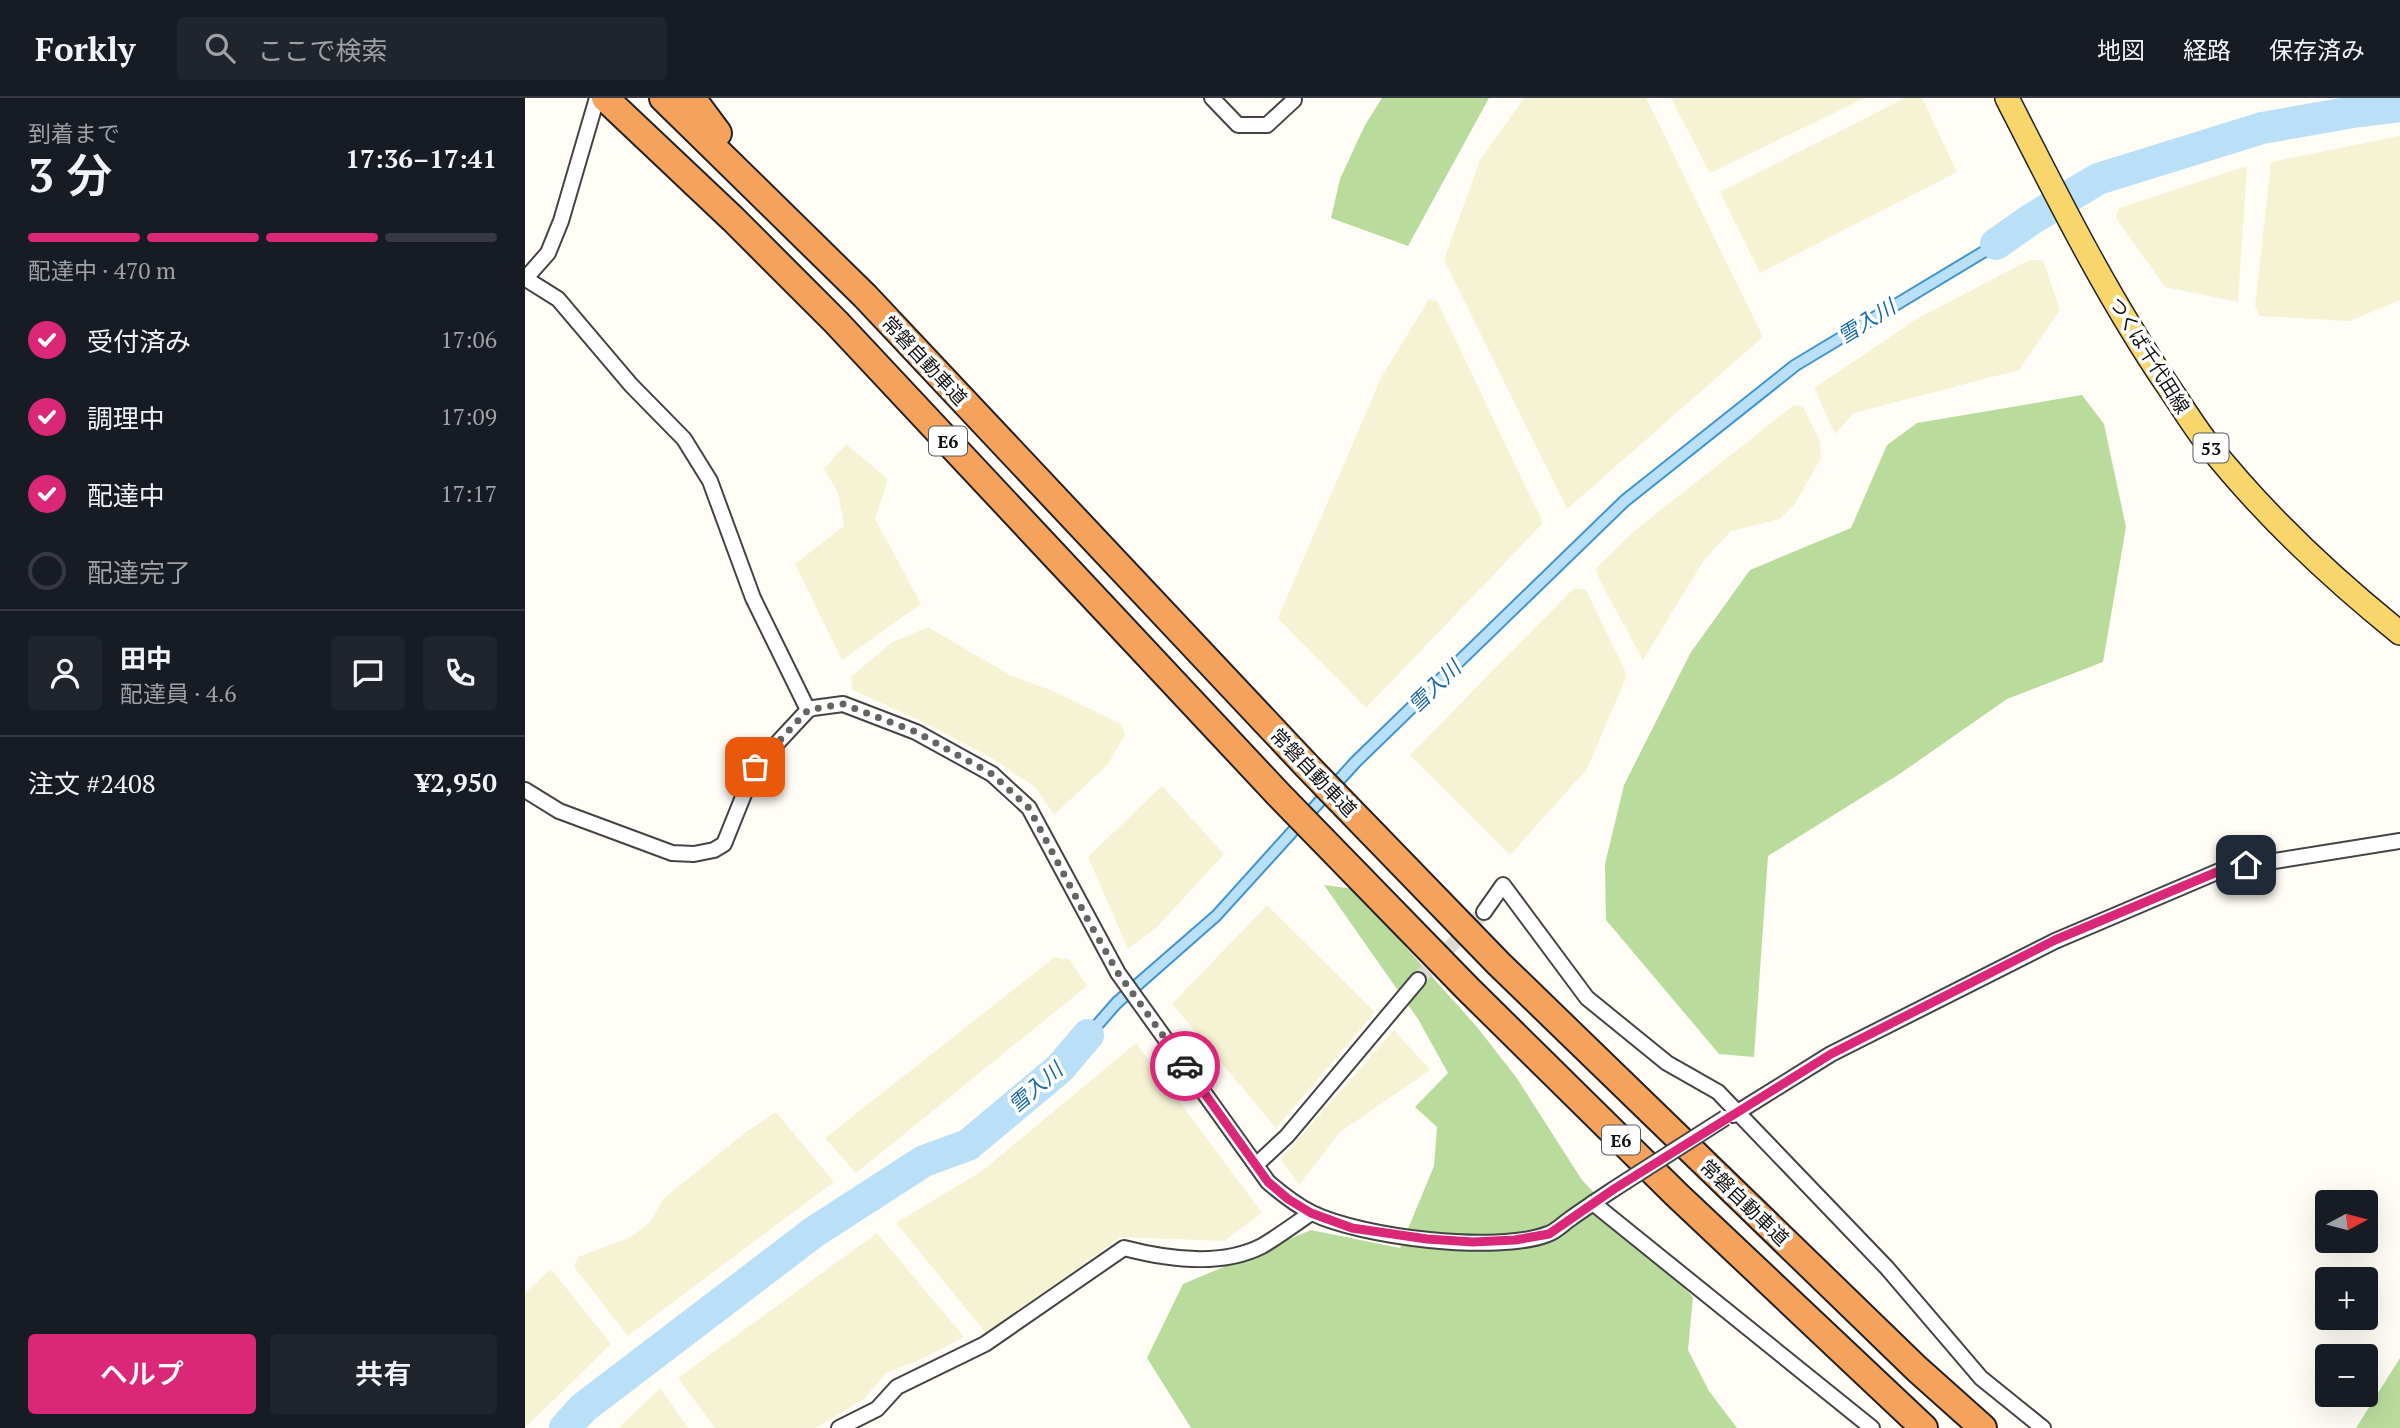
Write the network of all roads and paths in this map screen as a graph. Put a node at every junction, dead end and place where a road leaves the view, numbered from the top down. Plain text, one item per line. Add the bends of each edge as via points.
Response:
1 (597, 98) edge
2 (605, 98) edge
3 (663, 98) edge
4 (692, 98) edge
5 (1212, 98) edge
6 (2007, 98) edge
7 (1294, 100) dead end
8 (760, 191) junction
9 (525, 279) edge
10 (2400, 634) edge
11 (808, 710) junction
12 (525, 790) edge
13 (2400, 841) edge
14 (1484, 912) tunnel mouth
15 (1418, 980) tunnel mouth
16 (1740, 1113) junction
17 (1256, 1165) junction
18 (1593, 1203) junction
19 (1311, 1213) junction
20 (839, 1428) edge
21 (1872, 1428) edge
22 (1924, 1428) edge
23 (1983, 1428) edge
24 (2043, 1428) edge

1 - 9 street via 561,221 548,253
2 - 22 highway, 常磐自動車道 / E6 via 836,322 1279,795 1468,989
3 - 8 highway, 常磐自動車道 / E6
4 - 8 highway
5 - 7 street via 1238,125 1267,125
6 - 10 main road, つくば千代田線 / 53 via 2141,345 2206,441 2276,523
8 - 23 highway, 常磐自動車道 / E6 via 1519,983
9 - 11 street via 558,299 684,439 710,481 753,598
11 - 12 street via 755,767 724,844 714,850 672,853 559,811
11 - 17 street via 843,704 916,732 992,774 1029,808 1118,973
13 - 16 street via 2224,869 2055,940 1831,1054
14 - 16 street via 1503,885 1587,998 1667,1063 1718,1092
15 - 17 street via 1287,1136
16 - 18 street, bridge via 1725,1118
16 - 24 street via 1887,1268 1981,1378
17 - 19 street via 1268,1182
18 - 19 street via 1549,1234 1473,1242 1379,1234
18 - 21 street
19 - 20 street via 1260,1247 1229,1256 1201,1259 1123,1248 985,1343 897,1387 877,1409

